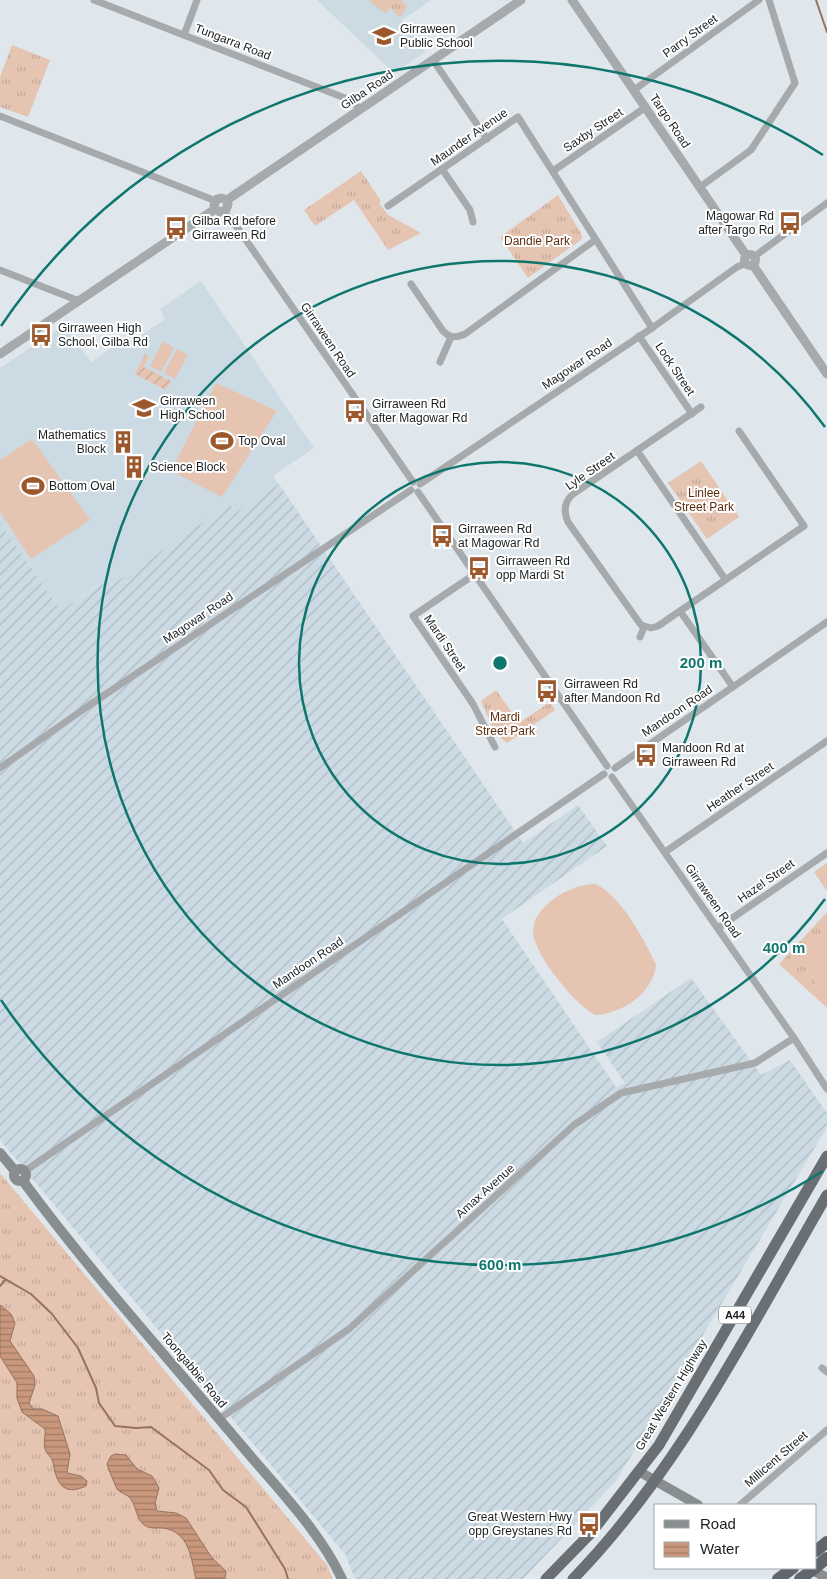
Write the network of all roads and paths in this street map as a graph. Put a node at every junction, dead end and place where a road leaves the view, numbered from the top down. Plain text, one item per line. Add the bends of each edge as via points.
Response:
1 (94, 0) edge
2 (197, 0) edge
3 (521, 0) edge
4 (572, 0) edge
5 (759, 0) edge
6 (769, 0) edge
7 (184, 35) junction
8 (433, 60) junction
9 (634, 90) junction
10 (646, 108) junction
11 (360, 109) junction
12 (0, 116) edge
13 (487, 139) junction
14 (442, 169) junction
15 (553, 171) junction
16 (700, 187) junction
17 (827, 203) edge
18 (388, 206) dead end
19 (218, 207) junction
20 (473, 222) dead end
21 (595, 240) junction
22 (750, 260) junction
23 (0, 270) edge
24 (411, 284) dead end
25 (78, 301) junction
26 (652, 328) junction
27 (640, 336) junction
28 (451, 337) junction
29 (0, 354) edge
30 (440, 362) dead end
31 (827, 374) edge
32 (701, 408) dead end
33 (692, 414) junction
34 (739, 431) dead end
35 (638, 452) junction
36 (417, 483) junction
37 (414, 491) junction
38 (475, 574) junction
39 (725, 579) junction
40 (680, 610) junction
41 (827, 622) edge
42 (644, 627) junction
43 (640, 637) dead end
44 (733, 687) junction
45 (827, 742) edge
46 (495, 747) dead end
47 (611, 767) junction
48 (0, 768) edge
49 (604, 774) junction
50 (612, 777) junction
51 (665, 852) junction
52 (827, 853) edge
53 (718, 928) junction
54 (794, 1038) junction
55 (827, 1089) edge
56 (0, 1153) edge
57 (827, 1156) edge
58 (21, 1174) junction
59 (827, 1195) edge
60 (219, 1419) junction
61 (827, 1430) edge
62 (640, 1472) junction
63 (656, 1481) junction
64 (696, 1504) edge
65 (741, 1504) edge
66 (827, 1542) edge
67 (817, 1550) edge
68 (793, 1569) edge
69 (811, 1569) edge
70 (812, 1569) edge
71 (827, 1578) edge
72 (342, 1579) edge
73 (546, 1579) edge
74 (573, 1579) edge
75 (778, 1579) edge
76 (800, 1579) edge

1 - 7 street, Tungarra Road
2 - 7 street
3 - 8 street, Gilba Road
4 - 9 street, Targo Road
5 - 9 street, Parry Street
6 - 16 street via 796,83 751,150
7 - 11 street, Tungarra Road via 350,100
8 - 11 street, Gilba Road
8 - 13 street
9 - 10 street, Targo Road
10 - 15 street, Saxby Street
10 - 16 street, Targo Road
11 - 19 street, Gilba Road via 227,200 221,198
12 - 19 street, Girraween Road
13 - 14 street, Maunder Avenue
13 - 15 street, Maunder Avenue via 518,117
14 - 18 street, Maunder Avenue
14 - 20 street via 470,210
15 - 21 street, Maunder Avenue
16 - 22 street, Targo Road
17 - 22 street, Magowar Road
19 - 25 street
19 - 36 street, Girraween Road via 238,227
21 - 26 street, Maunder Avenue
21 - 28 street via 465,334
22 - 26 street, Magowar Road
22 - 31 street, Targo Road
23 - 25 street
24 - 28 street via 442,331
25 - 29 street
26 - 27 street, Magowar Road
27 - 33 street, Lock Street
27 - 36 street, Magowar Road
28 - 30 street
32 - 33 street, Lyle Street
33 - 35 street, Lyle Street
34 - 39 street via 804,526
35 - 39 street
35 - 42 street, Lyle Street via 573,494 565,510 566,519 636,621
36 - 37 street via 410,484
37 - 38 street
37 - 48 street, Magowar Road via 91,704
38 - 46 street, Mardi Street via 413,616 473,704
38 - 47 street
39 - 40 street
40 - 42 street via 655,627
40 - 44 street
41 - 44 street, Mandoon Road
42 - 43 street
44 - 47 street, Mandoon Road
45 - 51 street, Heather Street
47 - 49 street
47 - 50 street via 615,773
49 - 50 street
49 - 58 street, Mandoon Road
50 - 51 street, Girraween Road
51 - 53 street, Girraween Road
52 - 53 street, Hazel Street
53 - 54 street, Girraween Road
54 - 55 street, Girraween Road
54 - 60 street, Amax Avenue via 755,1063 621,1093 574,1126 349,1329
56 - 58 main road, Toongabbie Road
57 - 62 highway, Great Western Highway / A44 via 676,1418
58 - 60 main road, Toongabbie Road via 138,1324
59 - 63 highway, A44 via 699,1415
60 - 72 main road, Toongabbie Road via 309,1528
61 - 65 street, Millicent Street
62 - 63 main road
62 - 73 highway, Great Western Highway / A44 via 590,1533
63 - 64 main road
63 - 74 highway, A44
66 - 67 highway
68 - 75 highway
69 - 71 main road
70 - 76 highway

